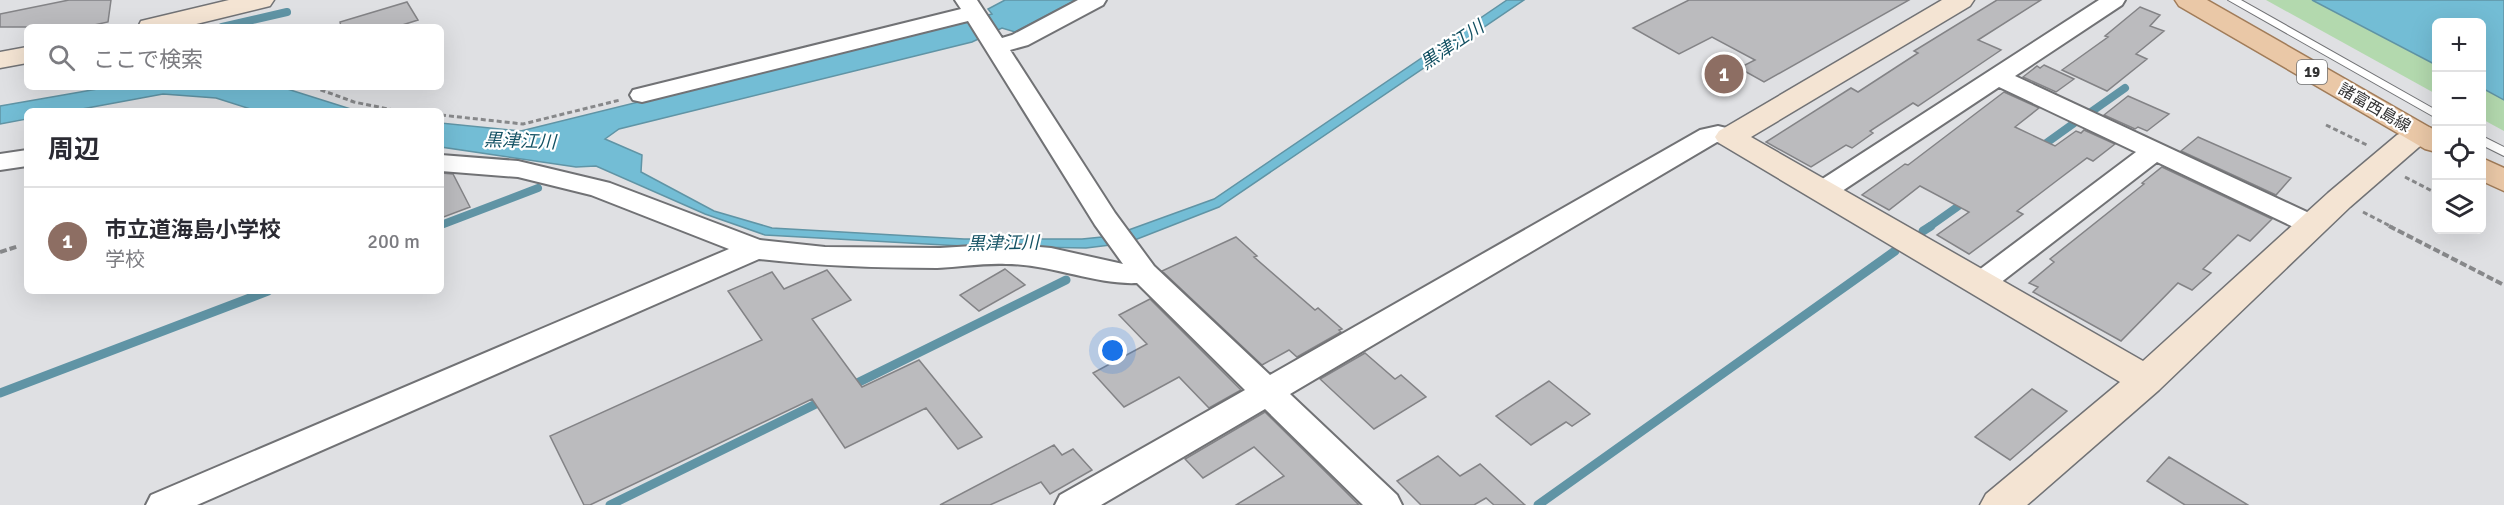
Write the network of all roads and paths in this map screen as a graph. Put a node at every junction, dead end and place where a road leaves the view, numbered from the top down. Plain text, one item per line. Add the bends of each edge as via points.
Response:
1 (261, 0) edge
2 (1095, 0) edge
3 (1961, 0) edge
4 (2114, 0) edge
5 (2188, 0) edge
6 (2233, 0) edge
7 (970, 7) edge
8 (163, 24) edge
9 (992, 43) junction
10 (24, 56) edge
11 (0, 60) edge
12 (1998, 77) junction
13 (322, 90) edge
14 (642, 94) joint
15 (383, 108) edge
16 (444, 115) edge
17 (2326, 125) dead end
18 (2431, 130) edge
19 (1730, 137) junction
20 (2486, 143) edge
21 (2155, 151) junction
22 (2504, 152) edge
23 (24, 158) edge
24 (2384, 160) junction
25 (0, 162) edge
26 (444, 163) edge
27 (2486, 171) edge
28 (2504, 181) edge
29 (2432, 190) edge
30 (1823, 191) junction
31 (2339, 200) junction
32 (2312, 225) junction
33 (19, 246) dead end
34 (756, 249) junction
35 (0, 252) edge
36 (1135, 262) junction
37 (1981, 283) junction
38 (2504, 285) edge
39 (2146, 380) junction
40 (1267, 392) junction
41 (163, 505) edge
42 (1072, 505) edge
43 (1385, 505) edge
44 (2000, 505) edge

1 - 8 street
2 - 9 street via 1020,40
3 - 19 street
4 - 12 street
5 - 18 main road, 諸富西島線 / 19
6 - 18 lane
7 - 9 street
7 - 14 street
9 - 36 street
10 - 11 street
12 - 21 street
12 - 30 street
13 - 15 path
14 - 16 path via 523,124
17 - 24 path
18 - 24 street
19 - 30 street
19 - 40 street via 1709,136
20 - 22 lane
21 - 32 street
21 - 37 street
23 - 25 street
24 - 29 path
24 - 31 street
26 - 34 street via 518,169 600,189
27 - 28 main road
30 - 37 street
31 - 32 street
31 - 38 path
32 - 39 street
33 - 35 path
34 - 36 street via 825,257 1006,254 1051,258 1122,274
34 - 41 street
36 - 40 street
37 - 39 street
39 - 44 street
40 - 42 street
40 - 43 street

